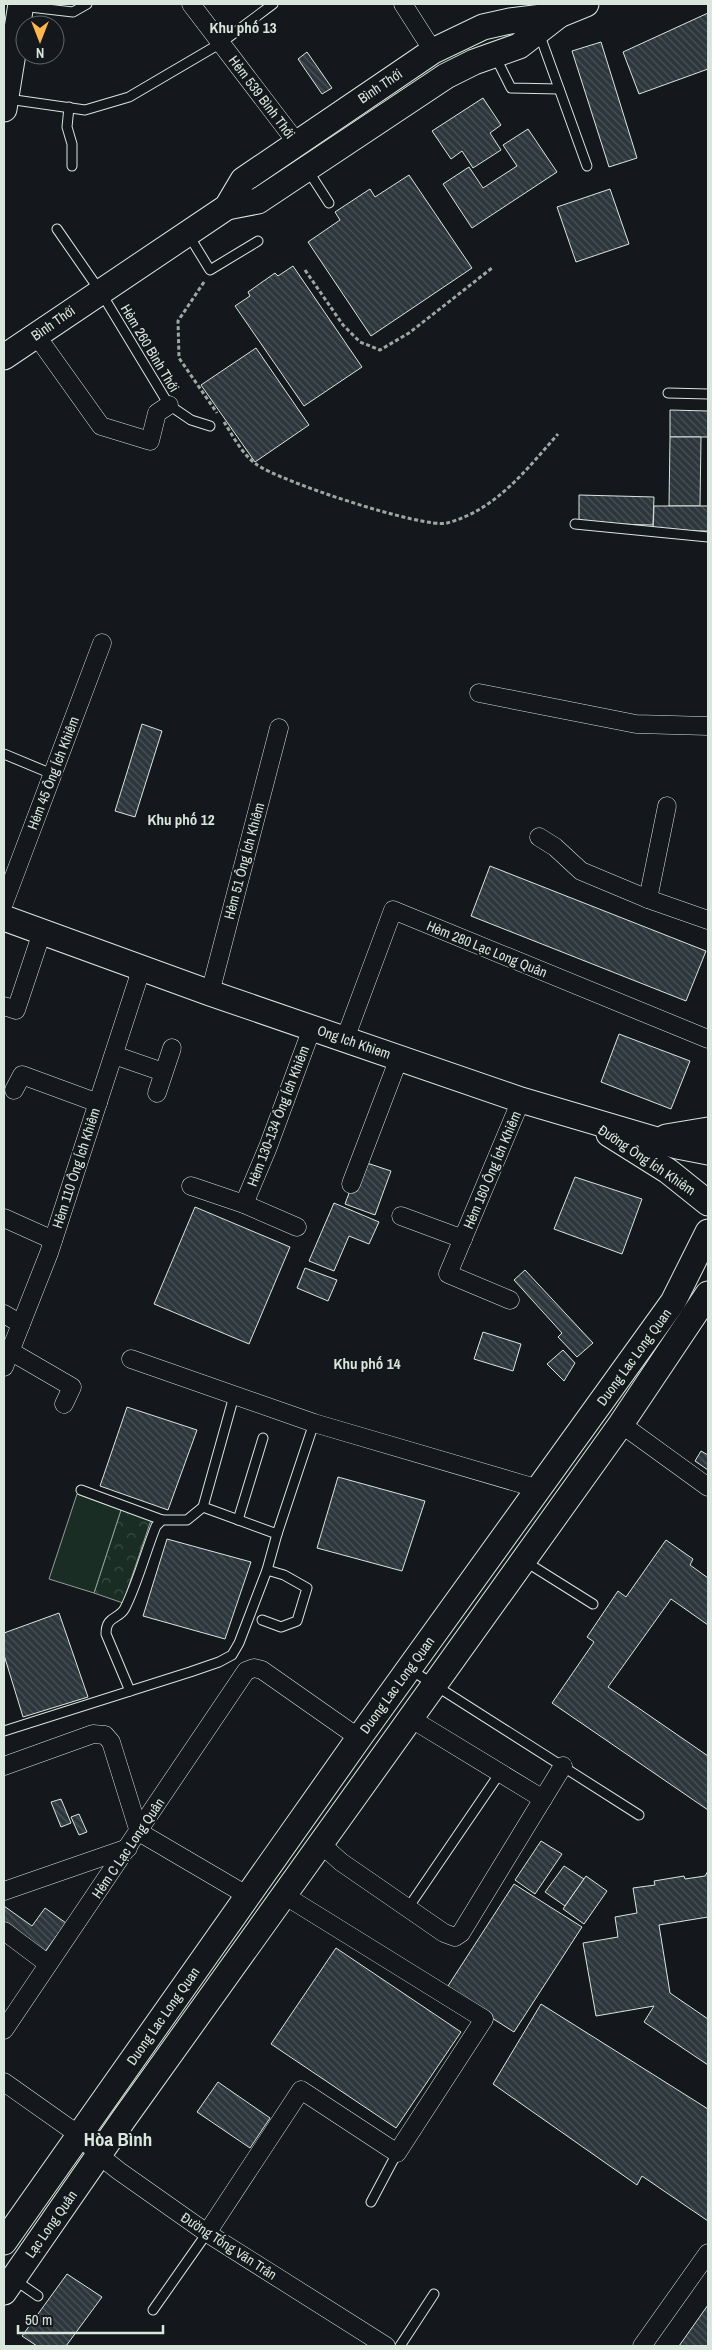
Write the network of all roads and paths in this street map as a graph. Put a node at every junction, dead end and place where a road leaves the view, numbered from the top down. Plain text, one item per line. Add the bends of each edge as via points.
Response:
1 (87, 4) edge
2 (191, 4) edge
3 (273, 4) edge
4 (403, 4) edge
5 (586, 4) edge
6 (21, 5) edge
7 (558, 9) edge
8 (538, 30) junction
9 (221, 43) junction
10 (433, 51) junction
11 (494, 54) junction
12 (559, 89) junction
13 (5, 104) edge
14 (69, 108) junction
15 (297, 143) junction
16 (72, 166) dead end
17 (309, 166) junction
18 (586, 166) dead end
19 (329, 203) dead end
20 (227, 206) junction
21 (57, 229) dead end
22 (188, 234) junction
23 (258, 241) dead end
24 (492, 268) dead end
25 (210, 270) junction
26 (305, 270) dead end
27 (100, 291) junction
28 (16, 344) edge
29 (668, 393) dead end
30 (708, 394) edge
31 (168, 405) junction
32 (217, 414) dead end
33 (223, 421) dead end
34 (210, 426) dead end
35 (558, 434) dead end
36 (575, 524) dead end
37 (708, 537) edge
38 (102, 643) dead end
39 (479, 694) dead end
40 (708, 726) edge
41 (279, 728) dead end
42 (4, 754) edge
43 (52, 774) junction
44 (667, 806) dead end
45 (539, 837) dead end
46 (648, 899) junction
47 (4, 903) edge
48 (4, 918) edge
49 (708, 920) edge
50 (42, 932) junction
51 (142, 967) junction
52 (210, 994) junction
53 (4, 1006) edge
54 (312, 1028) junction
55 (344, 1038) junction
56 (708, 1039) edge
57 (172, 1048) dead end
58 (114, 1055) junction
59 (400, 1058) junction
60 (164, 1072) junction
61 (14, 1090) dead end
62 (156, 1092) dead end
63 (521, 1100) junction
64 (98, 1103) junction
65 (583, 1118) junction
66 (708, 1130) edge
67 (655, 1138) junction
68 (708, 1152) edge
69 (350, 1184) dead end
70 (191, 1186) dead end
71 (708, 1203) edge
72 (244, 1204) junction
73 (401, 1216) dead end
74 (4, 1218) edge
75 (297, 1227) dead end
76 (708, 1232) edge
77 (463, 1239) junction
78 (53, 1240) junction
79 (708, 1294) edge
80 (510, 1300) dead end
81 (4, 1314) edge
82 (21, 1324) junction
83 (7, 1359) edge
84 (131, 1359) dead end
85 (234, 1396) junction
86 (64, 1404) dead end
87 (314, 1423) junction
88 (621, 1424) junction
89 (263, 1438) dead end
90 (708, 1487) edge
91 (538, 1489) junction
92 (81, 1490) dead end
93 (203, 1507) junction
94 (162, 1520) junction
95 (238, 1520) junction
96 (277, 1534) junction
97 (523, 1560) junction
98 (267, 1570) junction
99 (593, 1604) dead end
100 (262, 1620) dead end
101 (409, 1668) junction
102 (434, 1684) junction
103 (130, 1691) junction
104 (410, 1718) junction
105 (4, 1731) edge
106 (359, 1738) junction
107 (4, 1766) edge
108 (562, 1766) junction
109 (500, 1773) junction
110 (543, 1799) junction
111 (639, 1815) dead end
112 (139, 1832) junction
113 (320, 1844) junction
114 (128, 1848) junction
115 (4, 1891) edge
116 (284, 1895) junction
117 (248, 1896) junction
118 (408, 1908) junction
119 (4, 1931) edge
120 (48, 1964) junction
121 (4, 2030) edge
122 (4, 2082) edge
123 (80, 2135) junction
124 (397, 2153) junction
125 (100, 2156) junction
126 (371, 2202) dead end
127 (207, 2233) junction
128 (4, 2242) edge
129 (708, 2253) edge
130 (8, 2285) edge
131 (434, 2294) dead end
132 (38, 2296) dead end
133 (153, 2310) dead end
134 (386, 2346) edge
135 (400, 2346) edge
136 (642, 2346) edge

1 - 6 lane via 74,12
2 - 9 street, Hẻm 539 Bình Thới
3 - 9 lane
4 - 10 street
5 - 7 main road, Bình Thới
6 - 13 main road
7 - 8 main road, Bình Thới
7 - 10 main road, Bình Thới via 483,27
8 - 11 main road, Bình Thới via 519,46
8 - 12 lane
9 - 14 lane via 129,97 86,110
9 - 15 street, Hẻm 539 Bình Thới
10 - 15 main road, Bình Thới
11 - 12 lane via 511,88
11 - 17 main road, Bình Thới via 446,76
12 - 18 lane
13 - 14 lane
14 - 16 lane via 67,127 72,144
15 - 17 main road
15 - 20 main road, Bình Thới via 243,180
17 - 19 lane
17 - 20 main road, Bình Thới via 258,201
20 - 22 main road, Bình Thới
21 - 27 lane, Hẻm 260 Bình Thới
22 - 25 lane
22 - 27 main road, Bình Thới
23 - 25 lane
24 - 26 path via 409,333 380,350 360,342 343,325
25 - 32 path via 178,321 179,358
27 - 28 main road, Bình Thới
27 - 31 lane, Hẻm 260 Bình Thới
28 - 31 street via 101,426 150,441 156,413
29 - 30 lane
31 - 34 lane, Hẻm 260 Bình Thới via 191,420
33 - 35 path via 245,453 266,471 328,495 406,517 445,524 489,505
36 - 37 lane
38 - 43 street, Hẻm 45 Ông Ích Khiêm
39 - 40 street via 636,724
41 - 52 street, Hẻm 51 Ông Ích Khiêm
42 - 43 lane
43 - 47 street, Hẻm 45 Ông Ích Khiêm
44 - 46 street
45 - 46 street via 582,871
46 - 49 street
48 - 50 main road, Ong Ich Khiem
50 - 51 main road, Ong Ich Khiem
50 - 53 street via 16,1010
51 - 52 main road, Ong Ich Khiem
51 - 58 street, Hẻm 110 Ông Ích Khiêm
52 - 54 main road, Ong Ich Khiem
54 - 55 main road, Ong Ich Khiem
54 - 72 street, Hẻm 130-134 Ông Ích Khiêm
55 - 56 street, Hẻm 280 Lạc Long Quân via 392,910
55 - 59 main road, Ong Ich Khiem
57 - 60 street
58 - 60 street
58 - 64 street, Hẻm 110 Ông Ích Khiêm
59 - 63 main road, Ong Ich Khiem
59 - 69 street
60 - 62 street
61 - 64 street via 22,1075
63 - 65 main road, Ong Ich Khiem
63 - 77 street, Hẻm 160 Ông Ích Khiêm
64 - 78 street, Hẻm 110 Ông Ích Khiêm
65 - 67 main road, Ong Ich Khiem
65 - 71 main road, Đường Ông Ích Khiêm via 668,1171
66 - 67 main road
67 - 68 main road, Ong Ich Khiem
70 - 72 street
72 - 75 street
73 - 77 street, Hẻm 160 Ông Ích Khiêm
74 - 78 street
76 - 91 main road, Duong Lac Long Quan via 673,1302
77 - 80 street, Hẻm 160 Ông Ích Khiêm via 448,1274
78 - 82 street, Hẻm 110 Ông Ích Khiêm
79 - 88 main road, Duong Lac Long Quan
81 - 82 street
82 - 83 street, Hẻm 110 Ông Ích Khiêm
83 - 86 street via 72,1387
84 - 85 street
85 - 87 street
85 - 93 lane
87 - 91 street
87 - 96 lane
88 - 90 street
88 - 97 main road, Duong Lac Long Quan
89 - 95 lane
91 - 101 main road, Duong Lac Long Quan
92 - 94 lane
93 - 94 lane via 186,1520
93 - 95 lane
94 - 103 lane via 156,1526 125,1610 112,1618 106,1627
95 - 96 lane
96 - 98 lane
97 - 99 lane
97 - 102 main road, Duong Lac Long Quan
98 - 100 lane via 307,1588 297,1621 281,1627
98 - 103 lane via 232,1654 219,1662
101 - 102 lane
101 - 106 main road, Duong Lac Long Quan
102 - 104 main road, Duong Lac Long Quan
102 - 108 lane
103 - 105 lane
104 - 109 street
104 - 113 main road, Duong Lac Long Quan
106 - 112 street, Hẻm C Lạc Long Quân via 262,1670 246,1671
106 - 117 main road, Duong Lac Long Quan
107 - 112 street via 93,1734 105,1735 111,1742
108 - 110 street
108 - 111 lane
109 - 110 street
109 - 118 lane
110 - 118 street via 461,1933 451,1937
112 - 114 street, Hẻm C Lạc Long Quân
112 - 117 street
113 - 116 main road, Duong Lac Long Quan
113 - 118 street
114 - 115 street
114 - 120 street, Hẻm C Lạc Long Quân
116 - 124 street via 484,2020
116 - 125 main road, Duong Lac Long Quan
117 - 123 main road, Duong Lac Long Quan
119 - 120 street
120 - 121 street, Hẻm C Lạc Long Quân
122 - 123 street, Đường Tống Văn Trân
123 - 125 street, Đường Tống Văn Trân
123 - 128 main road, Lạc Long Quân
124 - 126 lane
124 - 127 street via 301,2090
125 - 127 street, Đường Tống Văn Trân
125 - 130 main road, Lạc Long Quân
127 - 133 lane
127 - 134 street, Đường Tống Văn Trân
129 - 136 street
130 - 132 lane
131 - 135 lane

